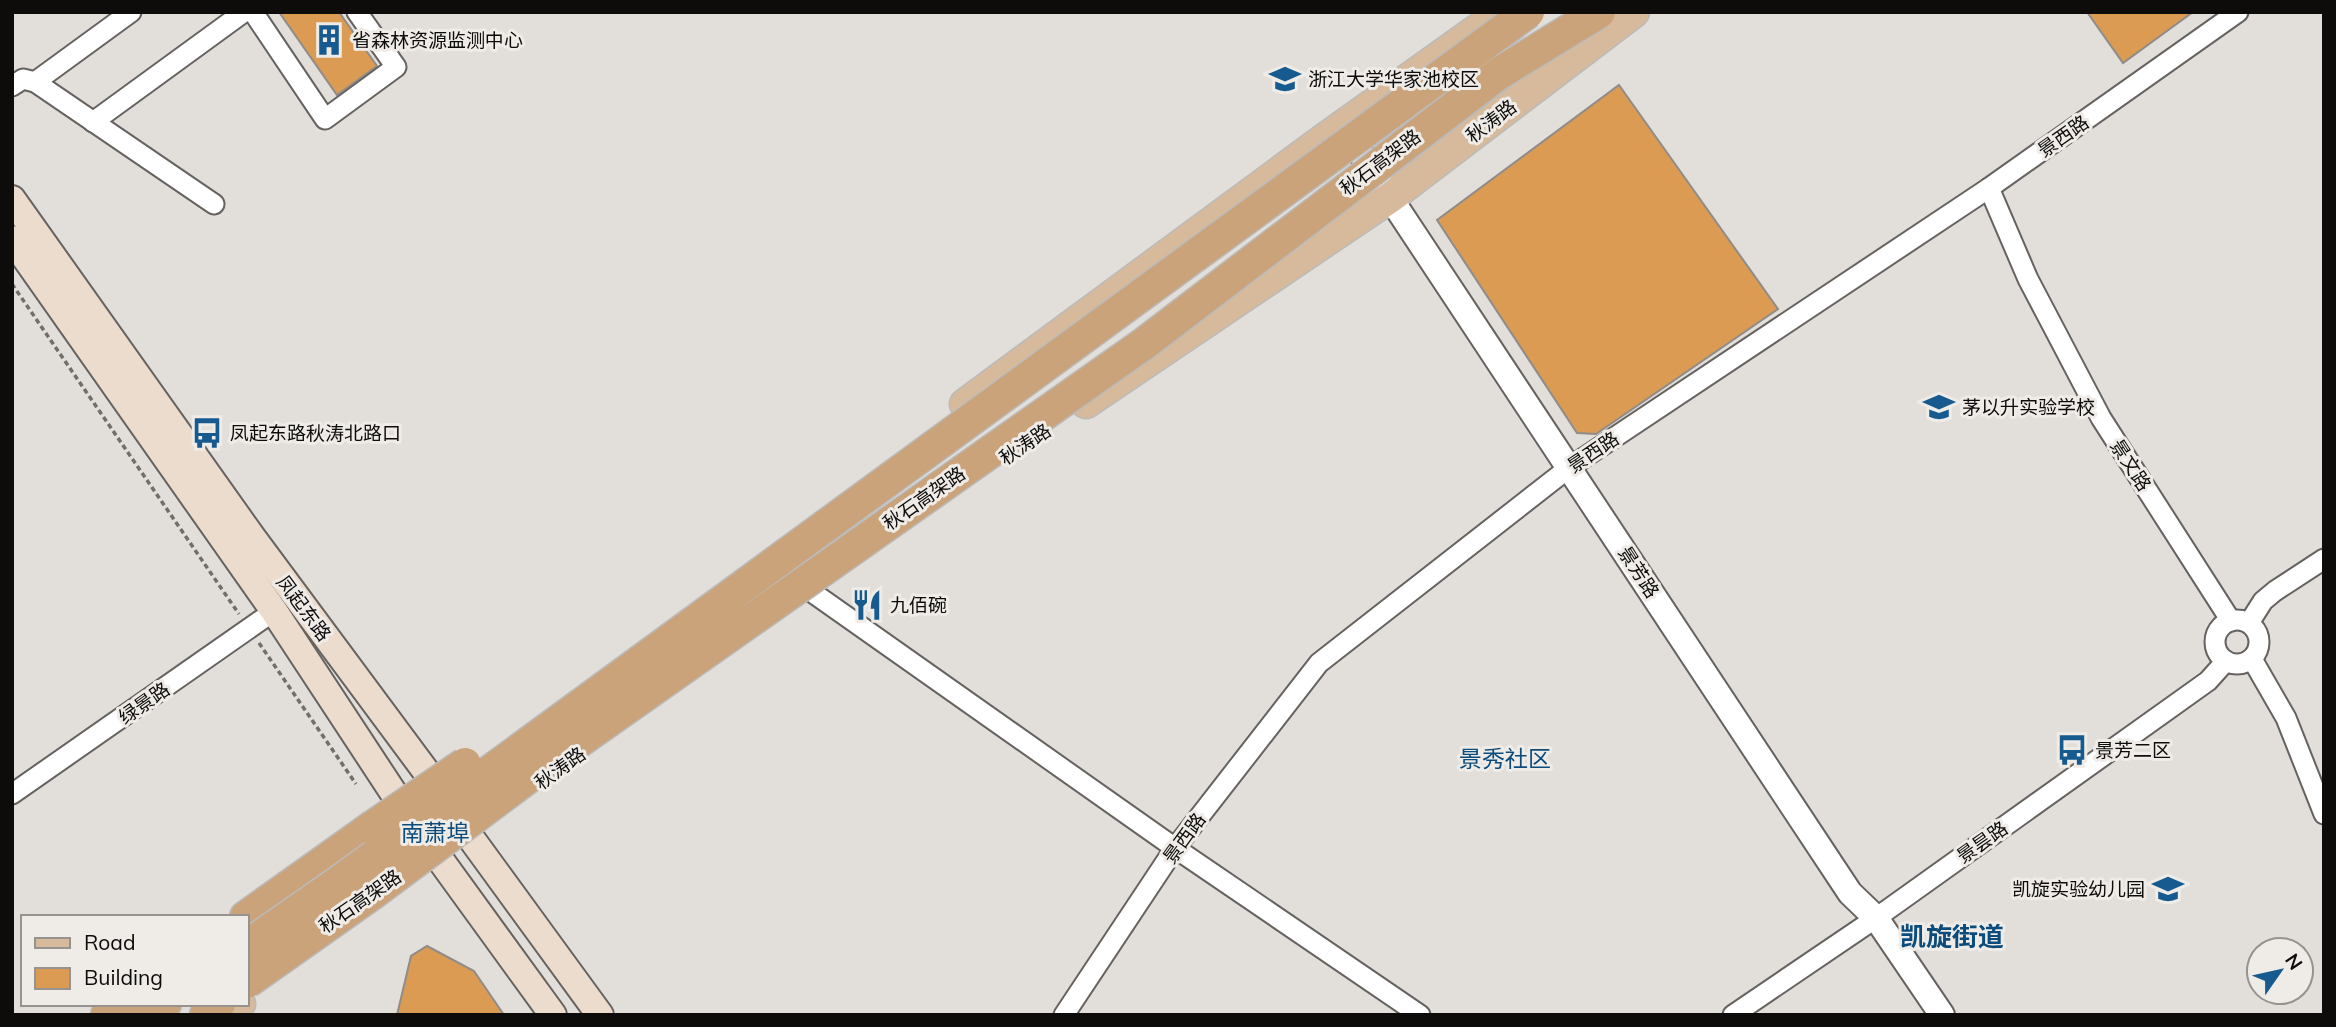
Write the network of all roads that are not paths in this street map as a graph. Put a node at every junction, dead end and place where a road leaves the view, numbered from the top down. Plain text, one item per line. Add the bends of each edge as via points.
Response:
1 (131, 12) edge
2 (244, 12) edge
3 (253, 12) edge
4 (357, 12) edge
5 (1502, 12) edge
6 (1528, 12) edge
7 (1599, 12) edge
8 (1634, 12) edge
9 (2238, 12) edge
10 (35, 82) junction
11 (12, 86) edge
12 (93, 122) junction
13 (1343, 125) junction
14 (1989, 188) junction
15 (1391, 197) junction
16 (12, 199) edge
17 (214, 204) dead end
18 (12, 239) edge
19 (1570, 467) junction
20 (2324, 559) edge
21 (809, 590) junction
22 (274, 611) junction
23 (2240, 622) junction
24 (681, 630) junction
25 (2252, 659) junction
26 (2226, 662) junction
27 (442, 793) junction
28 (12, 794) edge
29 (2324, 814) edge
30 (410, 818) junction
31 (468, 834) junction
32 (1175, 848) junction
33 (439, 857) junction
34 (248, 916) edge
35 (1876, 919) junction
36 (248, 933) edge
37 (248, 945) edge
38 (248, 981) edge
39 (248, 998) edge
40 (553, 1015) edge
41 (600, 1015) edge
42 (1064, 1015) edge
43 (1420, 1015) edge
44 (1733, 1015) edge
45 (1942, 1015) edge

1 - 10 street
2 - 12 street
3 - 4 street via 325,119 396,66
5 - 13 main road
6 - 24 highway, 秋石高架路, bridge
7 - 38 highway, 秋石高架路, bridge via 1497,74 1144,343 527,778
8 - 15 main road, 秋涛路
9 - 14 street, 景西路
10 - 11 street via 23,79
10 - 12 street
12 - 17 street
13 - 15 street, 景芳路
13 - 27 main road
14 - 19 street, 景西路
14 - 23 street, 景文路 via 2028,279 2101,418
15 - 19 street, 景芳路
15 - 21 main road, 秋涛路
16 - 27 main road, 凤起东路 via 252,537
18 - 22 main road, 凤起东路
19 - 32 street, 景西路 via 1319,663
19 - 35 street, 景芳路 via 1850,893
20 - 23 street via 2274,591
21 - 31 main road, 秋涛路
21 - 32 street
22 - 28 street, 绿景路
22 - 30 main road, 凤起东路
23 - 25 street via 2258,633 2259,647
23 - 26 street via 2222,625 2215,637 2217,651
24 - 34 highway, bridge via 449,774
24 - 37 highway, 秋石高架路, bridge
25 - 26 street
25 - 29 street via 2286,718
26 - 35 street, 景昙路 via 2208,681
27 - 30 main road
27 - 31 main road, 凤起东路
30 - 33 main road, 凤起东路
30 - 36 main road
31 - 33 main road, 秋涛路
31 - 41 main road, 凤起东路
32 - 42 street, 景西路
32 - 43 street
33 - 39 main road, 秋涛路
33 - 40 main road, 凤起东路
35 - 44 street, 景昙路
35 - 45 street, 景芳路

